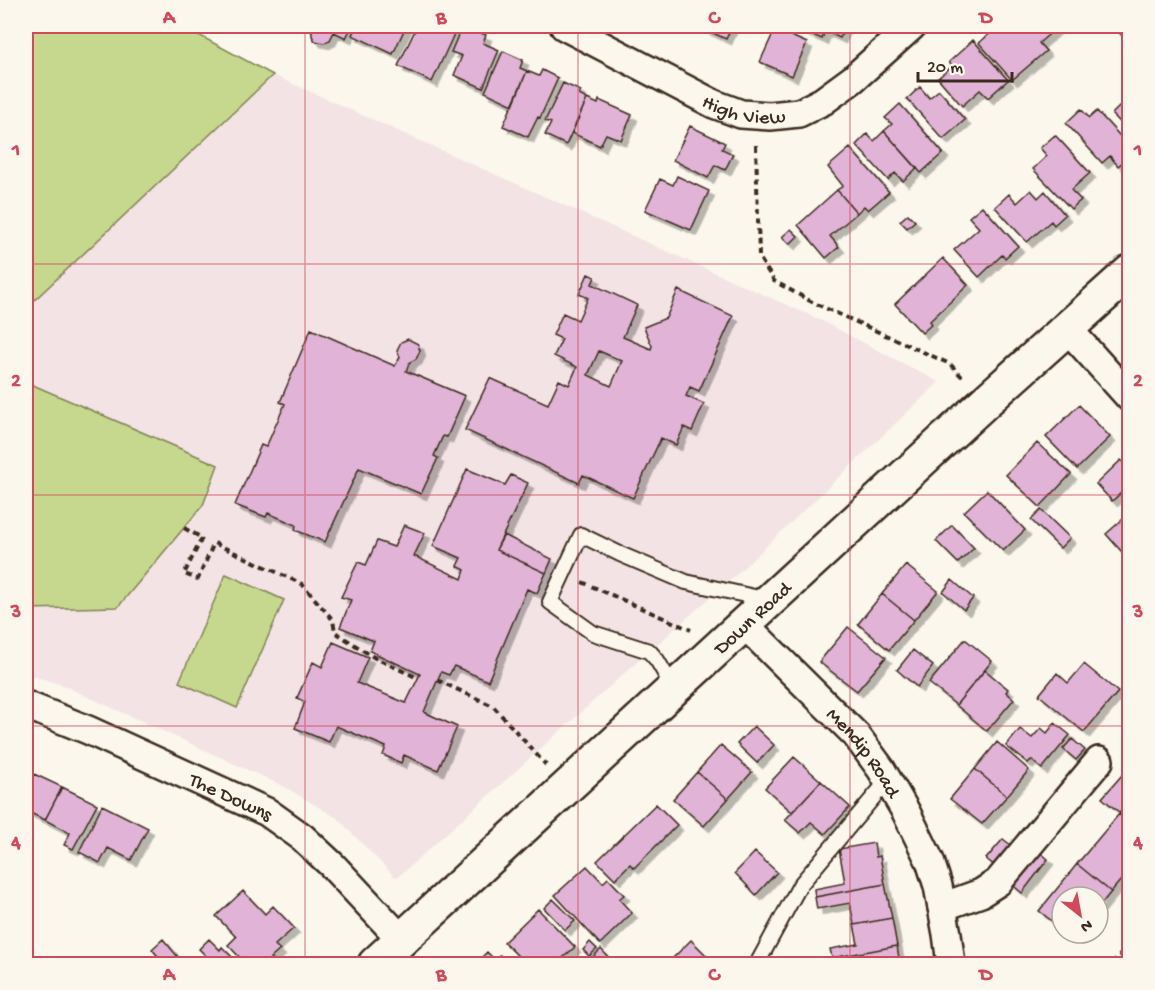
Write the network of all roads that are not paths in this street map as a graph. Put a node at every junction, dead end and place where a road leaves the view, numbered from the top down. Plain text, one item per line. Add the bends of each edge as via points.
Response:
1 (564, 26) edge
2 (912, 26) edge
3 (1130, 272) edge
4 (1068, 329) junction
5 (1130, 398) edge
6 (770, 600) junction
7 (733, 634) junction
8 (674, 689) junction
9 (26, 705) edge
10 (1099, 761) dead end
11 (888, 780) junction
12 (942, 907) junction
13 (402, 940) junction
14 (375, 964) edge
15 (758, 964) edge
16 (951, 964) edge

1 - 2 street, High View via 699,97 755,116 787,115 823,100 853,79
3 - 4 street, Down Road
4 - 5 street
4 - 6 street, Down Road
6 - 7 street, Down Road
6 - 8 lane via 686,582 581,535 550,602 593,633 649,651
7 - 8 street, Down Road
7 - 11 street, Mendip Road via 856,735
8 - 13 street, Down Road
9 - 13 street, The Downs via 267,812 317,851
10 - 12 street via 998,882 981,893
11 - 12 street, Mendip Road via 923,844
11 - 15 lane via 794,894
12 - 16 street, Mendip Road
13 - 14 street, Down Road

